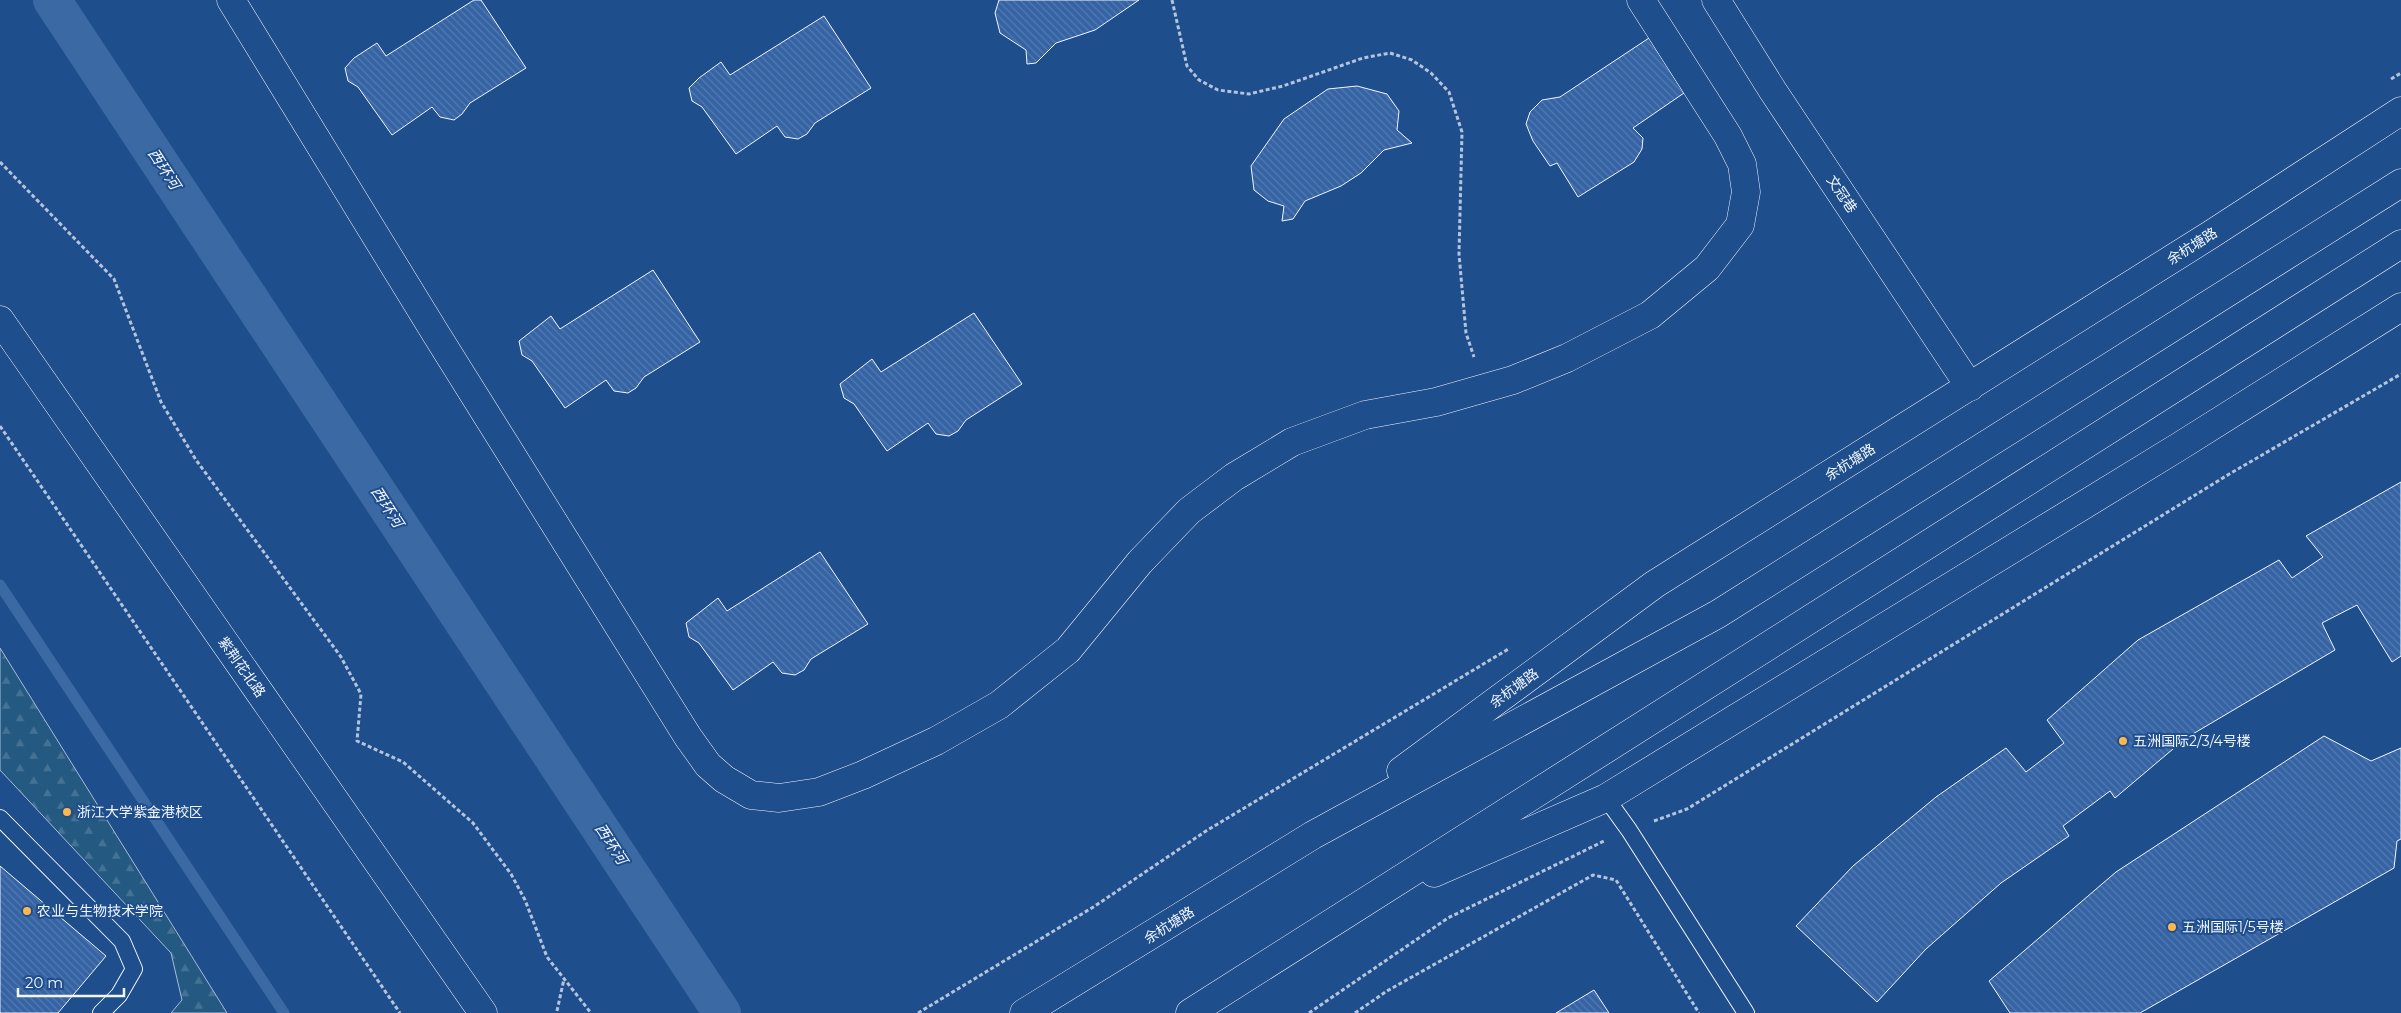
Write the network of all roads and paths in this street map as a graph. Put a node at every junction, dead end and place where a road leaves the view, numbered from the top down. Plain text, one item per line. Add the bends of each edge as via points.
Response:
1 (232, 0) edge
2 (1172, 0) edge
3 (1641, 0) edge
4 (1716, 0) edge
5 (2401, 111) edge
6 (0, 162) edge
7 (2401, 183) edge
8 (2401, 244) edge
9 (2401, 306) edge
10 (0, 320) edge
11 (2401, 374) edge
12 (1970, 387) junction
13 (1484, 389) junction
14 (0, 426) edge
15 (1606, 798) junction
16 (0, 818) edge
17 (1630, 830) junction
18 (1313, 835) junction
19 (1355, 907) junction
20 (564, 979) junction
21 (557, 1011) dead end
22 (101, 1013) edge
23 (400, 1013) edge
24 (483, 1013) edge
25 (591, 1013) edge
26 (1024, 1013) edge
27 (1190, 1013) edge
28 (1309, 1013) edge
29 (1354, 1013) edge
30 (1699, 1013) edge
31 (1746, 1013) edge

1 - 13 main road via 688,737 724,779 751,795 779,798 819,792 936,741 999,705 1068,650 1140,562 1189,511 1234,477 1292,442 1366,415
2 - 13 path via 1187,66 1199,80 1218,90 1250,94 1363,58 1390,53 1412,60 1431,73 1448,92 1462,132 1459,254 1466,333
3 - 13 main road via 1728,136 1742,164 1746,192 1740,225 1707,268 1650,316 1567,358
4 - 12 main road, 文冠巷
5 - 12 main road, 余杭塘路
6 - 20 path via 114,279 161,402 196,460 341,657 361,694 357,740 403,762 473,823 511,874 547,957
7 - 18 main road, 余杭塘路 via 1718,614
8 - 19 main road
9 - 15 main road via 2180,446
10 - 24 main road, 紫荆花北路
11 - 17 path via 2226,476 1687,809
12 - 18 main road, 余杭塘路 via 1655,584
14 - 23 path
15 - 17 lane
15 - 19 main road
16 - 22 lane via 122,941 134,969 119,995
17 - 28 path via 1448,918
17 - 31 lane
18 - 26 main road, 余杭塘路
19 - 27 main road
20 - 21 path
20 - 25 path
29 - 30 path via 1387,991 1593,875 1616,880

